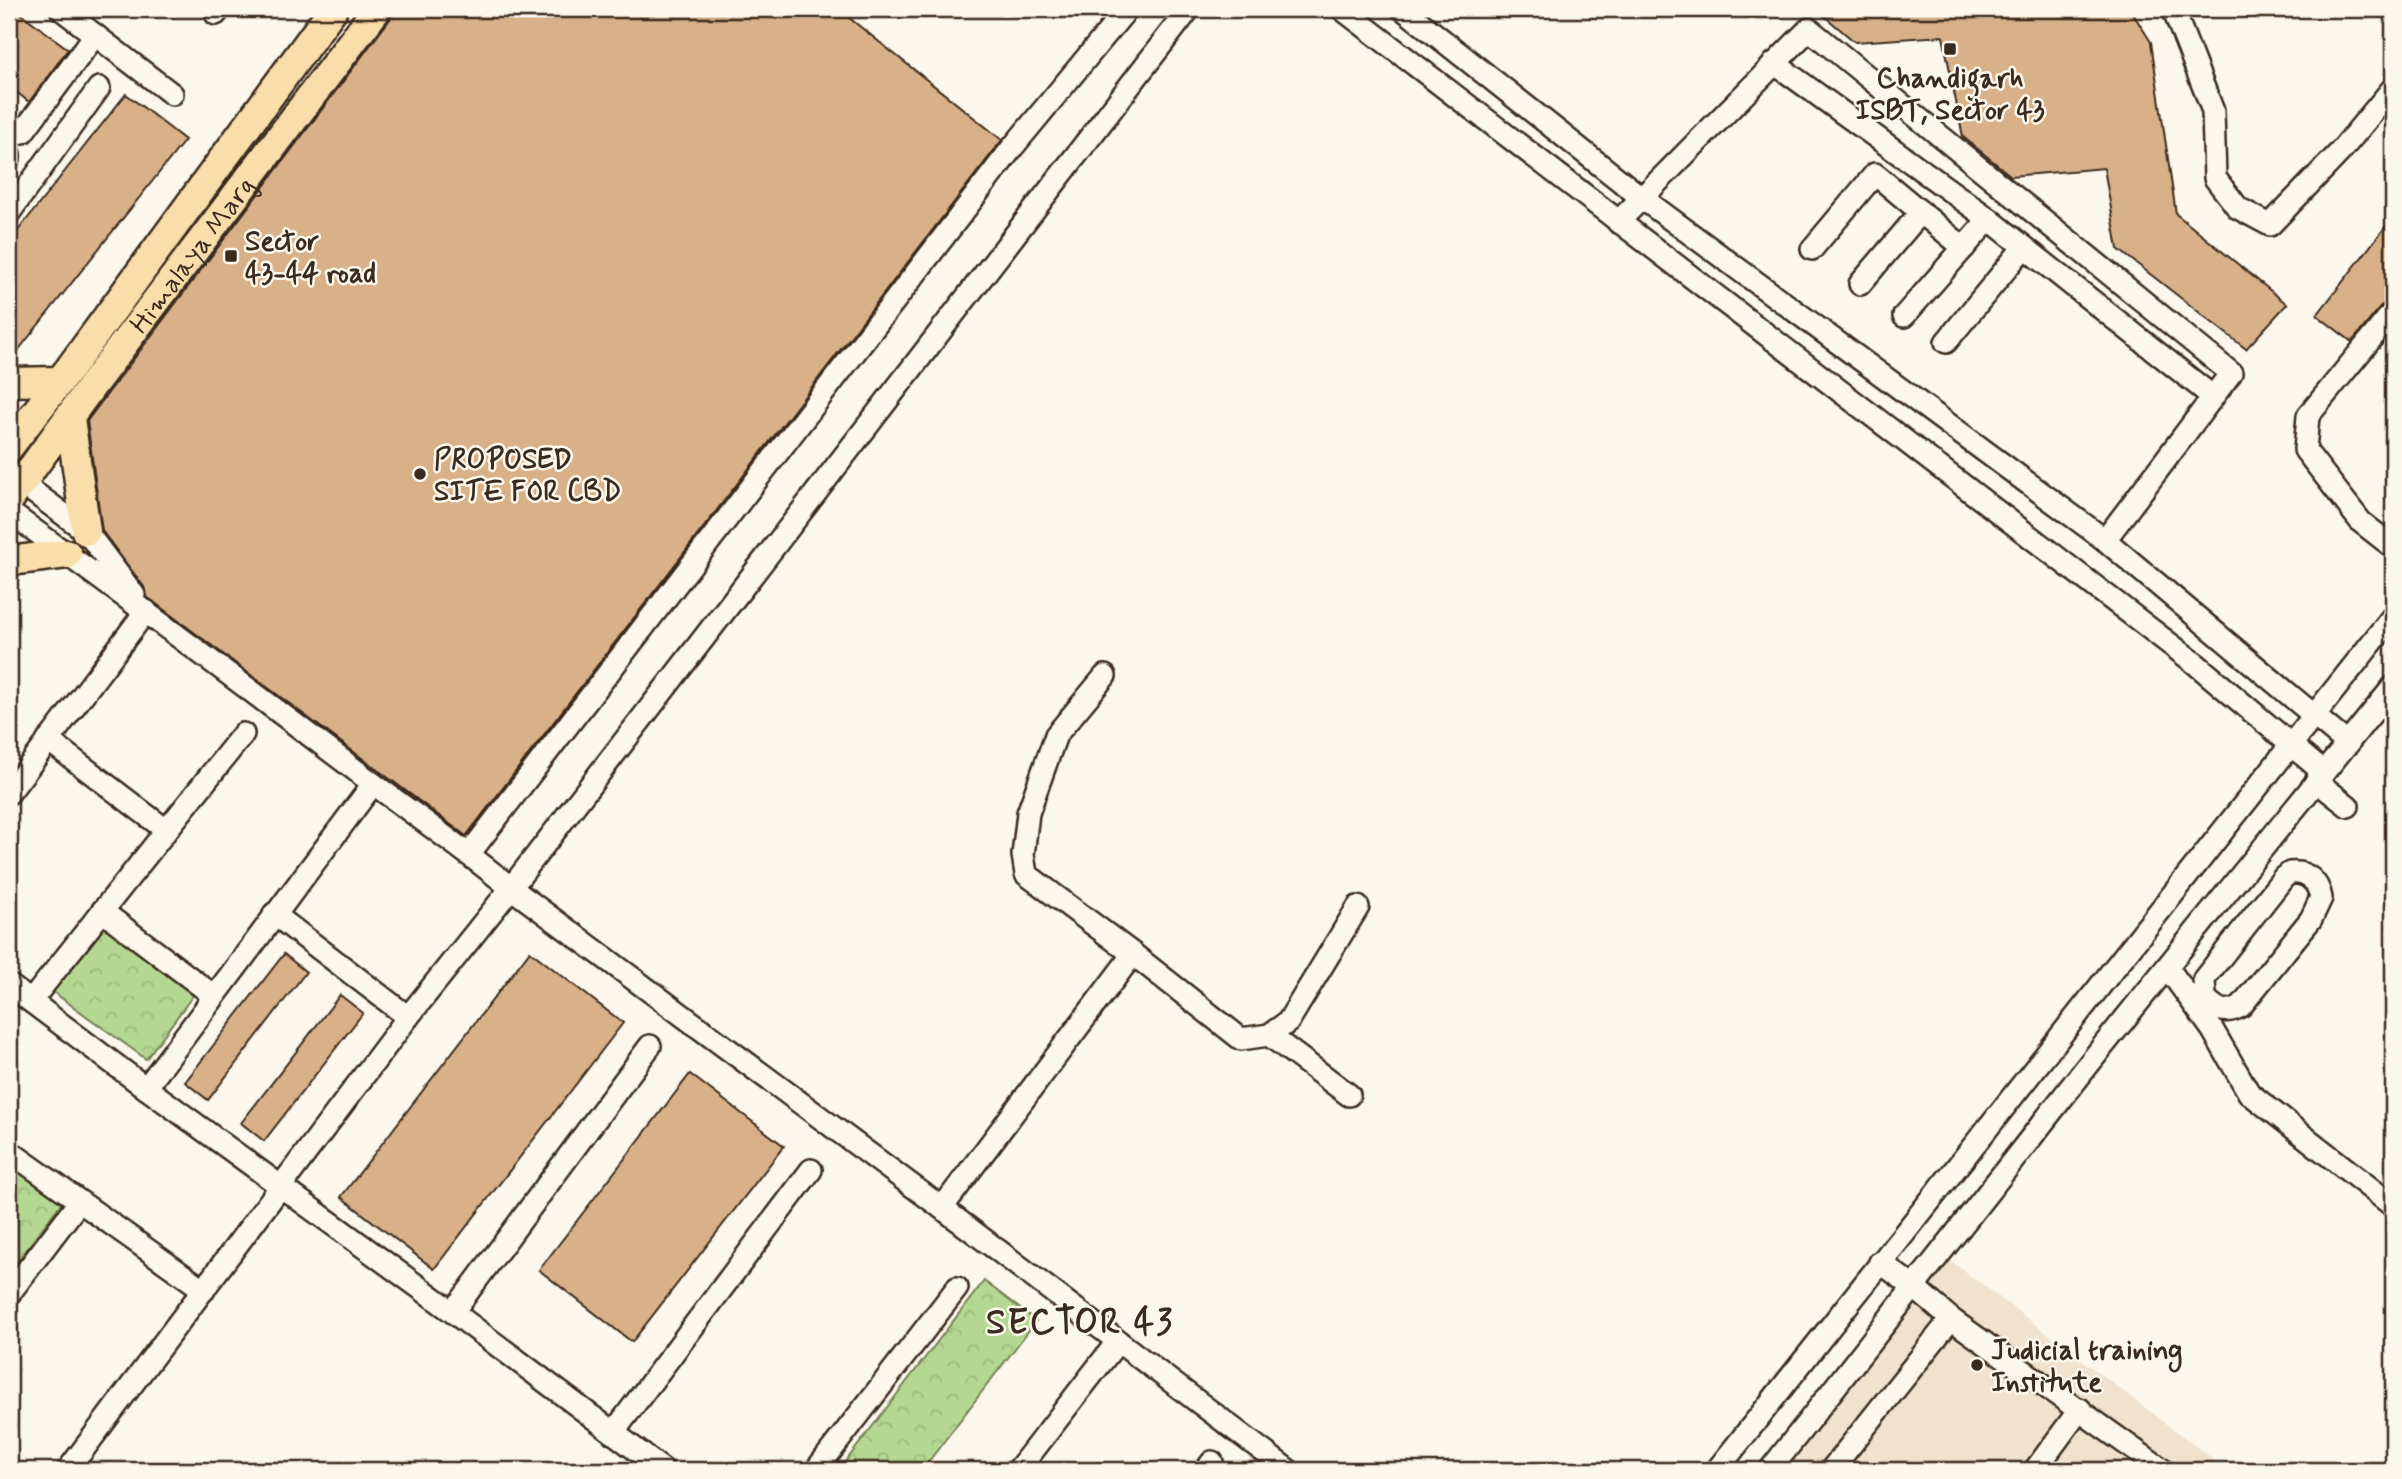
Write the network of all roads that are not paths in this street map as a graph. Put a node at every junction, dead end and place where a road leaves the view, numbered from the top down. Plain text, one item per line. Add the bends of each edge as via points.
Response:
1 (61, 9) edge
2 (333, 9) edge
3 (377, 9) edge
4 (1127, 9) edge
5 (1189, 9) edge
6 (1342, 9) edge
7 (1404, 9) edge
8 (2173, 9) edge
9 (95, 35) junction
10 (1774, 63) junction
11 (99, 88) dead end
12 (2393, 88) edge
13 (172, 94) dead end
14 (9, 135) edge
15 (1642, 198) junction
16 (1921, 212) junction
17 (9, 213) edge
18 (1989, 219) junction
19 (1618, 222) junction
20 (1964, 247) junction
21 (2024, 247) junction
22 (1812, 250) dead end
23 (1860, 284) dead end
24 (2393, 312) edge
25 (1904, 316) dead end
26 (1946, 342) dead end
27 (59, 381) junction
28 (9, 382) edge
29 (2213, 397) junction
30 (70, 418) junction
31 (9, 447) edge
32 (13, 486) edge
33 (9, 512) edge
34 (86, 531) junction
35 (2105, 541) junction
36 (2393, 547) edge
37 (67, 554) junction
38 (9, 561) edge
39 (146, 611) junction
40 (2393, 616) edge
41 (1105, 676) dead end
42 (2393, 687) edge
43 (2313, 716) junction
44 (243, 734) dead end
45 (48, 740) junction
46 (2290, 744) junction
47 (2348, 744) junction
48 (2320, 777) junction
49 (373, 784) junction
50 (9, 793) edge
51 (2348, 806) dead end
52 (166, 830) junction
53 (2263, 846) junction
54 (469, 854) junction
55 (2290, 873) junction
56 (511, 888) junction
57 (1358, 907) dead end
58 (102, 911) junction
59 (274, 914) junction
60 (1133, 954) junction
61 (2167, 967) junction
62 (9, 985) edge
63 (214, 996) junction
64 (31, 1001) junction
65 (408, 1017) junction
66 (1269, 1035) junction
67 (650, 1045) dead end
68 (146, 1088) junction
69 (1349, 1095) dead end
70 (9, 1151) edge
71 (811, 1170) dead end
72 (282, 1188) junction
73 (79, 1202) junction
74 (2393, 1206) edge
75 (942, 1208) junction
76 (1880, 1262) junction
77 (1915, 1288) junction
78 (957, 1289) dead end
79 (204, 1290) junction
80 (9, 1294) edge
81 (453, 1312) junction
82 (1951, 1319) junction
83 (1118, 1341) junction
84 (2080, 1409) junction
85 (613, 1433) junction
86 (68, 1470) edge
87 (663, 1470) edge
88 (816, 1470) edge
89 (1018, 1470) edge
90 (1288, 1470) edge
91 (1717, 1470) edge
92 (1770, 1470) edge
93 (1830, 1470) edge
94 (2035, 1470) edge
95 (2163, 1470) edge

1 - 9 street
2 - 27 main road, Himalaya Marg
3 - 30 main road, Himalaya Marg
4 - 54 street via 1012,148
5 - 56 street
6 - 19 street
7 - 15 street
8 - 12 street via 2213,110 2215,178 2238,208 2270,225
9 - 13 street
9 - 14 street via 23,132
10 - 15 street
10 - 18 street
10 - 29 street via 1809,29 2231,373
11 - 17 street
15 - 19 street
15 - 35 street
16 - 20 street
16 - 22 street via 1875,174
16 - 23 street
18 - 20 street
18 - 21 street
19 - 46 street via 2196,664
20 - 25 street
21 - 26 street
21 - 29 street
24 - 36 street via 2308,416 2305,450 2361,522
27 - 28 main road
27 - 31 main road, Himalaya Marg
29 - 35 street
30 - 32 main road, Himalaya Marg
30 - 34 main road
32 - 34 street
33 - 37 street
34 - 39 street
35 - 43 street
37 - 38 main road
37 - 39 street
39 - 45 street
39 - 49 street
40 - 43 street
41 - 60 street via 1056,735 1028,813 1023,855 1026,874
42 - 47 street
43 - 46 street
43 - 47 street
44 - 52 street
45 - 50 street
45 - 52 street
46 - 48 street
46 - 76 street
47 - 48 street
48 - 51 street
48 - 53 street
49 - 54 street
49 - 59 street
52 - 58 street
53 - 55 street
53 - 61 street
54 - 56 street
55 - 55 street via 2301,873 2315,882 2319,905 2241,1006 2221,1011 2205,998 2204,979
56 - 65 street
56 - 75 street
57 - 66 street via 1288,1022
58 - 63 street
58 - 64 street
59 - 63 street
59 - 65 street
60 - 66 street via 1241,1039
60 - 75 street
61 - 74 street via 2212,1029 2249,1093
61 - 77 street
62 - 64 street
63 - 68 street
64 - 68 street
65 - 72 street
66 - 69 street
67 - 81 street
68 - 72 street
70 - 73 street
71 - 85 street
72 - 79 street
72 - 81 street
73 - 79 street
73 - 80 street
75 - 83 street
76 - 77 street
76 - 91 street
77 - 82 street
77 - 92 street
78 - 88 street
79 - 86 street
81 - 85 street
82 - 84 street
82 - 93 street
83 - 89 street
83 - 90 street
84 - 94 street
84 - 95 street
85 - 87 street

